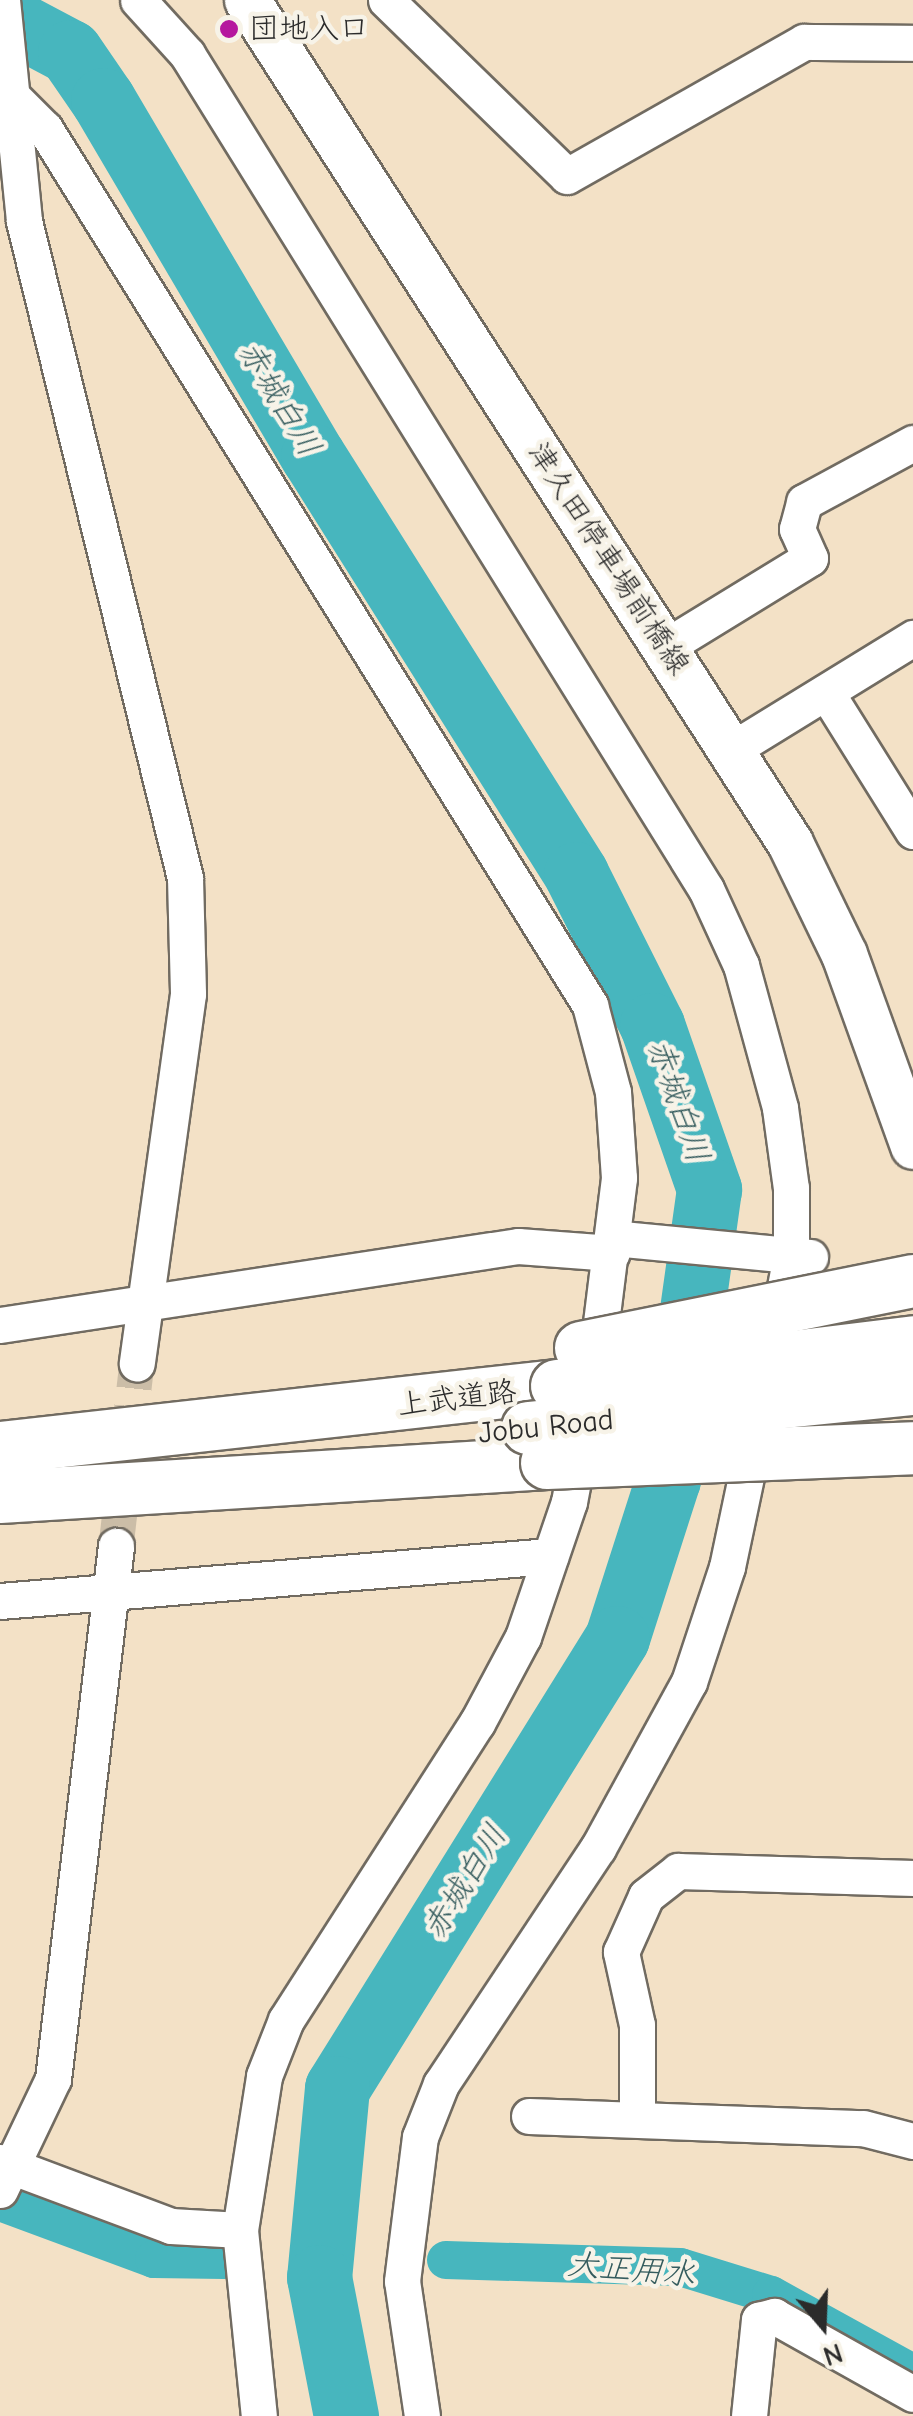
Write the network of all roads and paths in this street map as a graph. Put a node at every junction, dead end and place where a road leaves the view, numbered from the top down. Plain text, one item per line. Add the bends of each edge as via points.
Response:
1 (2, 0) edge
2 (138, 0) edge
3 (247, 0) edge
4 (386, 0) edge
5 (913, 43) edge
6 (5, 86) edge
7 (913, 443) edge
8 (913, 638) edge
9 (666, 648) junction
10 (826, 692) junction
11 (731, 750) junction
12 (913, 831) edge
13 (913, 1146) edge
14 (619, 1243) junction
15 (785, 1255) junction
16 (913, 1282) edge
17 (146, 1299) junction
18 (0, 1325) edge
19 (913, 1342) edge
20 (137, 1363) tunnel mouth
21 (913, 1389) edge
22 (553, 1406) junction
23 (0, 1448) edge
24 (913, 1448) edge
25 (913, 1473) edge
26 (0, 1488) edge
27 (0, 1497) edge
28 (116, 1546) tunnel mouth
29 (550, 1556) junction
30 (109, 1596) junction
31 (0, 1601) edge
32 (913, 1878) edge
33 (530, 2116) dead end
34 (637, 2119) junction
35 (913, 2141) edge
36 (4, 2174) edge
37 (240, 2230) junction
38 (913, 2394) edge
39 (260, 2416) edge
40 (422, 2416) edge
41 (749, 2416) edge

1 - 6 street
2 - 15 street via 187,54 706,889 764,1034 792,1188
3 - 9 main road, 津久田停車場前橋線
4 - 5 street via 568,176 804,42
6 - 14 street via 56,146 590,1005 613,1092
6 - 17 street via 24,221 57,372 185,878 188,994
7 - 9 street via 804,502 796,529 810,558
8 - 10 street
9 - 11 main road, 津久田停車場前橋線
10 - 11 street
10 - 12 street
11 - 13 main road, 津久田停車場前橋線 via 790,842 844,954
14 - 15 street
14 - 17 street via 518,1246
14 - 29 street via 569,1502
15 - 25 street via 810,1256 764,1475
15 - 40 street via 727,1567 689,1682 602,1842 441,2084 420,2137 402,2281
16 - 22 highway, bridge
17 - 18 street
17 - 20 street
19 - 22 highway, 上武道路, bridge
21 - 22 highway, Jobu Road, bridge
22 - 23 highway
22 - 24 highway, bridge
22 - 26 highway, Jobu Road
22 - 27 highway
28 - 30 street
29 - 30 street
29 - 37 street via 523,1637 477,1724 286,2020 264,2076
30 - 31 street
30 - 36 street via 52,2078
32 - 34 street via 678,1871 646,1896 621,1952 637,2025
33 - 34 street
34 - 35 street via 863,2128
36 - 37 street via 171,2226
37 - 39 street
38 - 41 street via 774,2316 759,2320

